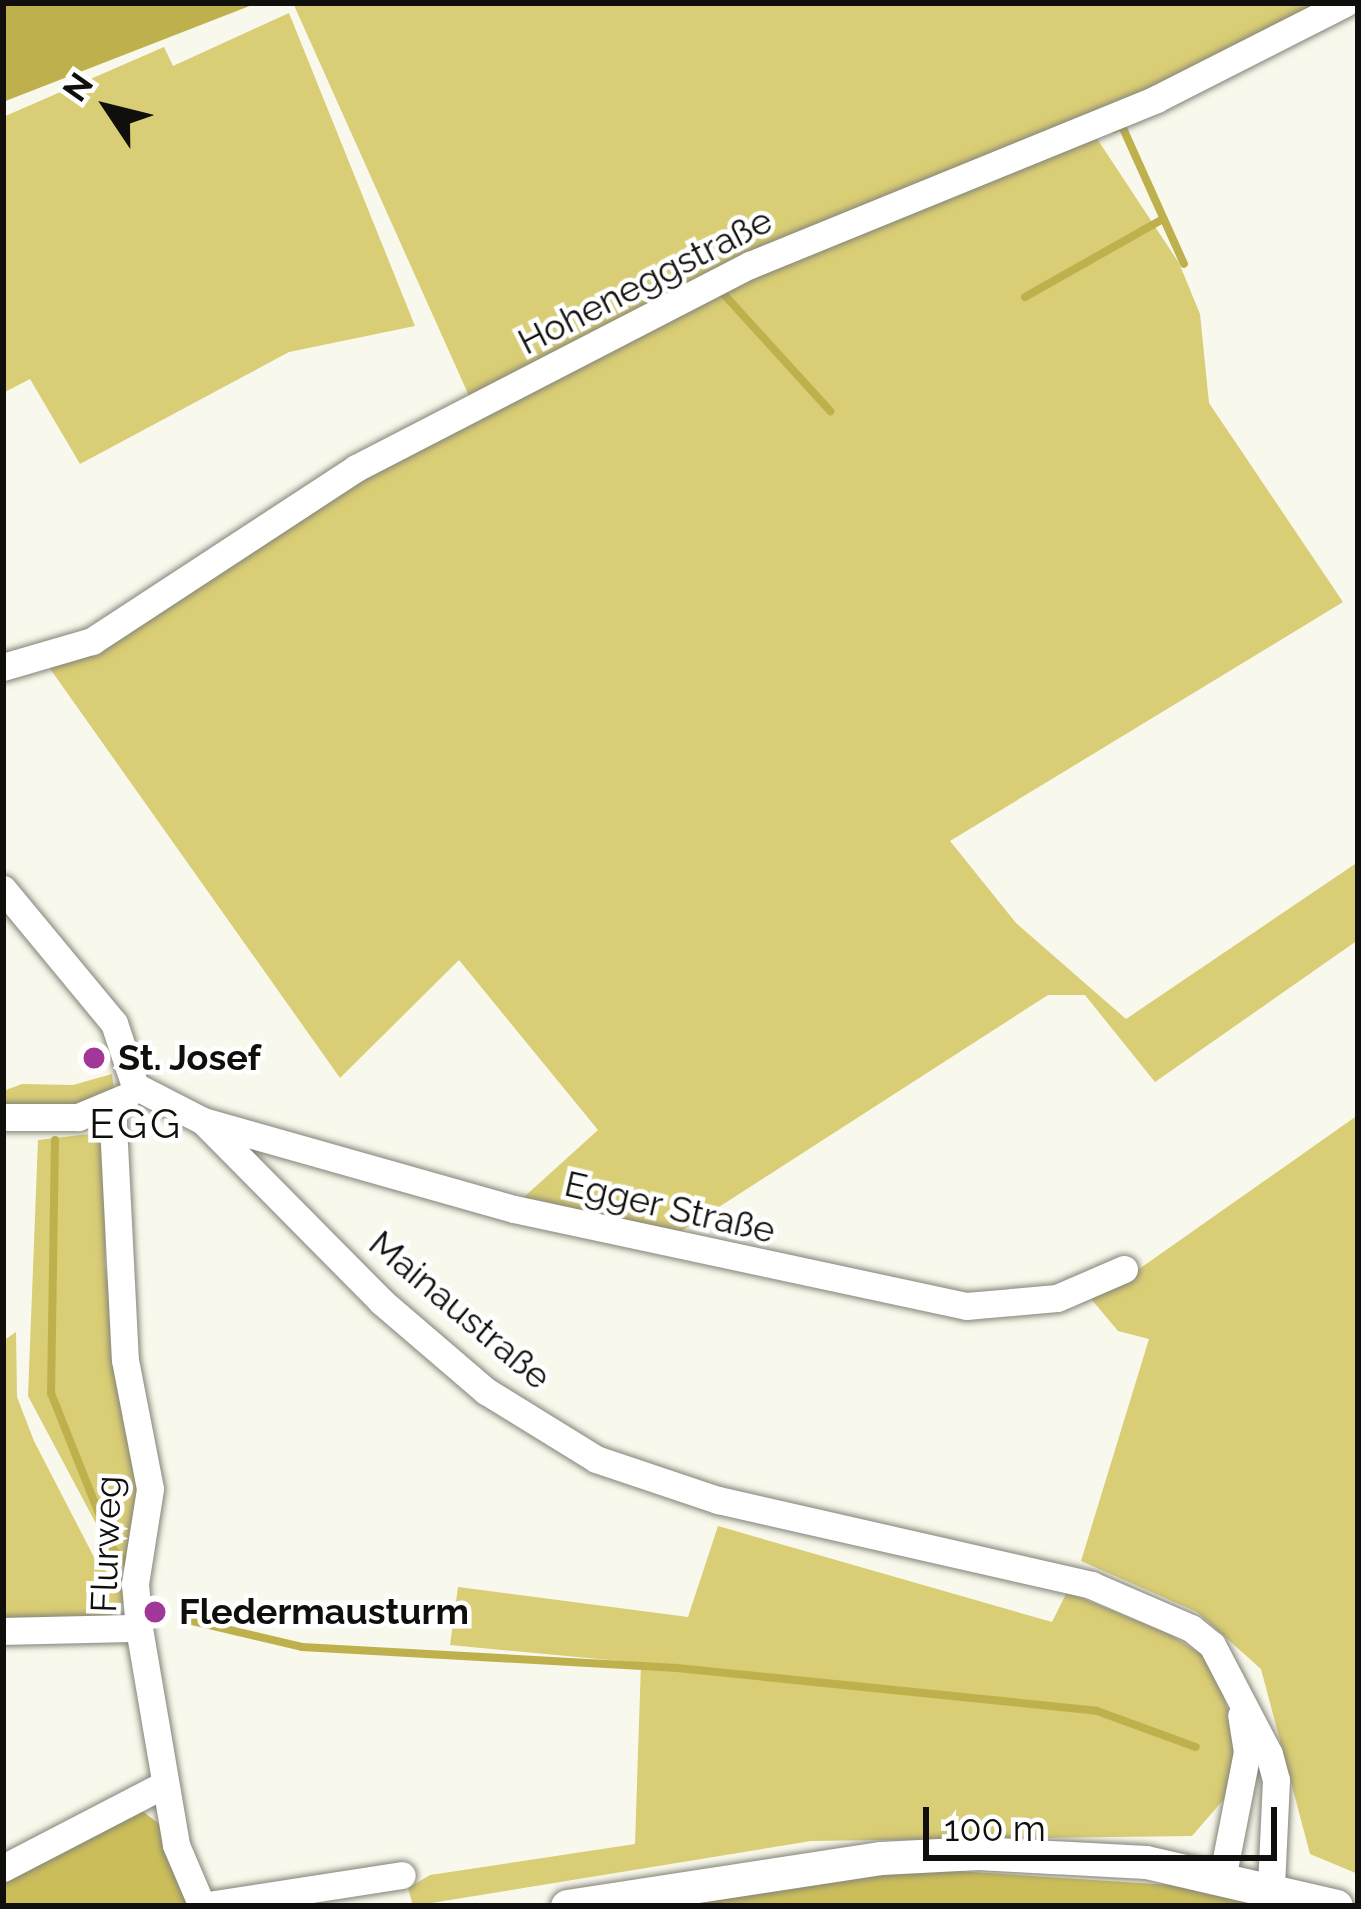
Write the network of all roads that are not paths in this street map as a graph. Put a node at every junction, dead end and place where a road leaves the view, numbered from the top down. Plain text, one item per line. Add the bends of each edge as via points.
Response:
1 (1345, 3) edge
2 (3, 667) edge
3 (3, 889) edge
4 (135, 1086) junction
5 (112, 1105) junction
6 (3, 1118) edge
7 (203, 1121) junction
8 (1124, 1269) dead end
9 (139, 1628) junction
10 (3, 1630) edge
11 (1237, 1687) junction
12 (165, 1784) junction
13 (3, 1868) edge
14 (1223, 1874) junction
15 (403, 1875) dead end
16 (1270, 1886) junction
17 (202, 1906) edge
18 (567, 1906) edge
19 (1336, 1906) edge

1 - 2 street, Hoheneggstraße via 1156,99 750,265 356,468 92,641
3 - 4 street via 114,1023
4 - 5 street
4 - 7 street, Mainaustraße
5 - 6 street via 78,1117
5 - 9 street, Flurweg via 125,1360 150,1489 135,1584
7 - 8 street, Egger Straße via 514,1209 966,1306 1057,1298
7 - 11 street, Mainaustraße via 382,1302 486,1390 596,1459 718,1500 1135,1599 1212,1645
9 - 10 street
9 - 12 street, Flurweg
11 - 14 street, Mainaustraße via 1247,1752
11 - 16 street, Mainaustraße via 1276,1780
12 - 13 street
12 - 17 street, Flurweg via 176,1845
14 - 16 main road
14 - 18 main road via 1056,1854 929,1854
15 - 17 street, Flurweg
16 - 19 main road

